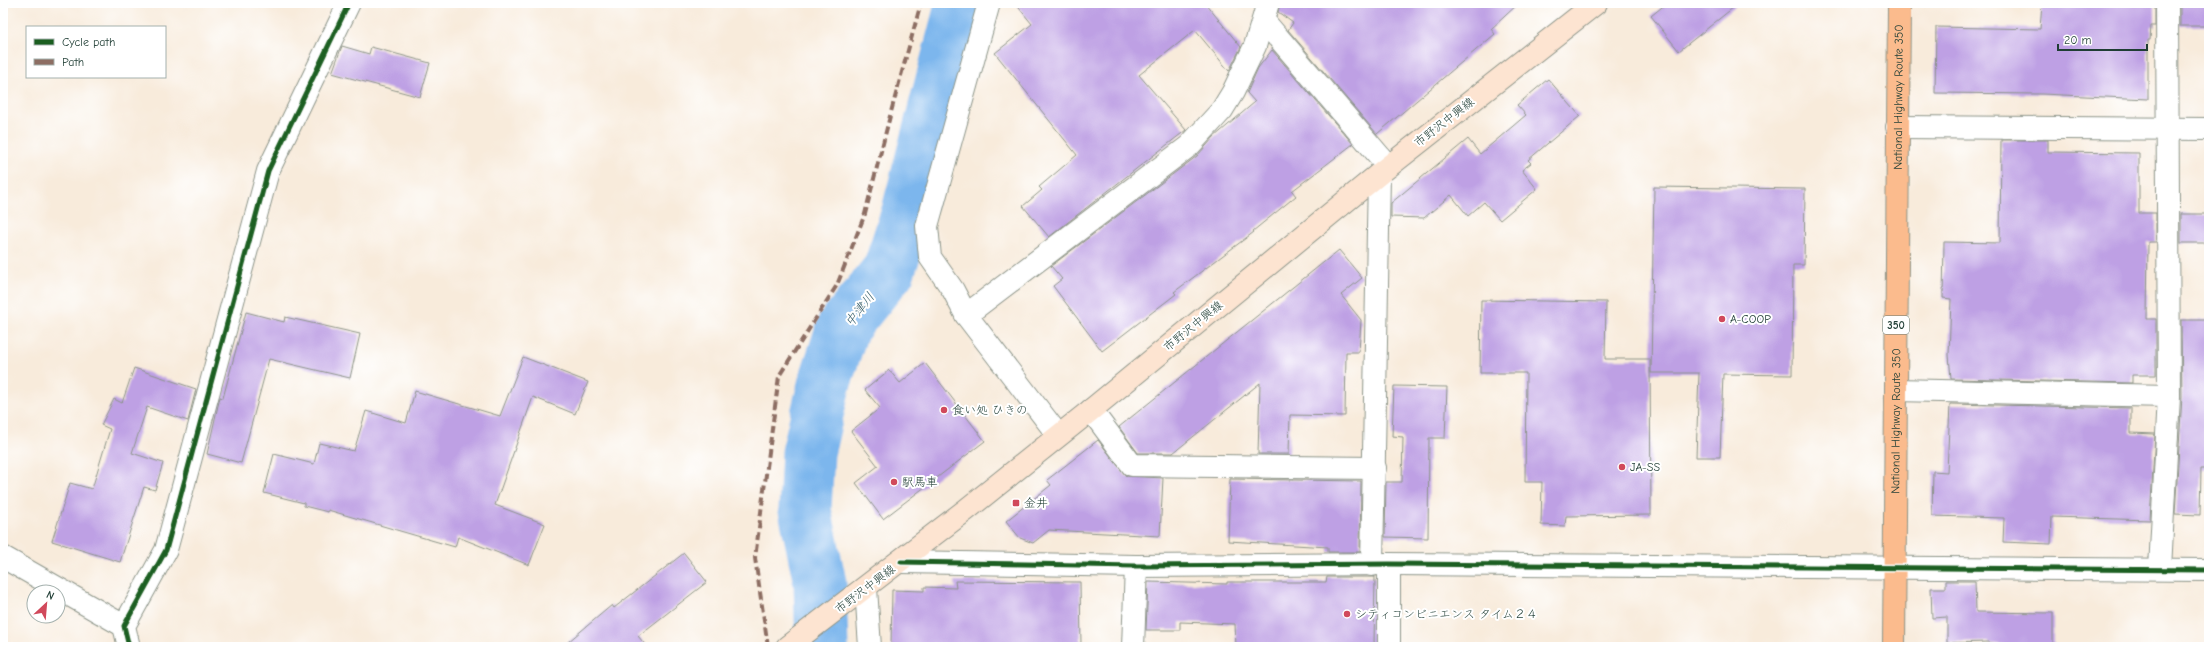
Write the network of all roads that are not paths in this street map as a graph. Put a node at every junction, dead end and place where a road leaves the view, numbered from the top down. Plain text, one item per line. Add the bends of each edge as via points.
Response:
1 (349, 3) edge
2 (989, 3) edge
3 (1596, 3) edge
4 (1899, 3) edge
5 (2167, 3) edge
6 (1266, 12) edge
7 (1897, 127) junction
8 (2167, 129) junction
9 (2209, 129) edge
10 (1383, 170) junction
11 (966, 315) junction
12 (1896, 390) junction
13 (2169, 396) junction
14 (1092, 410) junction
15 (1058, 435) junction
16 (1375, 468) junction
17 (3, 557) edge
18 (901, 562) junction
19 (1380, 565) junction
20 (1136, 566) junction
21 (1894, 566) junction
22 (2160, 569) junction
23 (2209, 570) edge
24 (866, 588) junction
25 (124, 626) junction
26 (128, 647) edge
27 (788, 647) edge
28 (870, 647) edge
29 (1133, 647) edge
30 (1389, 647) edge
31 (1894, 647) edge

1 - 25 street via 268,171 166,550
2 - 11 street via 927,226 930,257 953,290
3 - 10 main road, 市野沢中興線
4 - 7 highway, National Highway Route 350 / 350
5 - 8 street
6 - 10 street
6 - 11 street via 1255,46 1222,110 1189,146
7 - 8 street
7 - 12 highway, National Highway Route 350 / 350
8 - 9 street
8 - 13 street
10 - 14 main road, 市野沢中興線
10 - 16 street
11 - 15 street
12 - 13 street
12 - 21 highway, National Highway Route 350 / 350
13 - 22 street
14 - 15 main road, 市野沢中興線
14 - 16 street via 1132,465
15 - 18 main road, 市野沢中興線
16 - 19 street
17 - 25 street
18 - 20 street
18 - 24 main road, 市野沢中興線
19 - 20 street
19 - 21 street
19 - 30 street
20 - 29 street
21 - 22 street
21 - 31 highway, National Highway Route 350 / 350
22 - 23 street
24 - 27 main road, 市野沢中興線
24 - 28 street
25 - 26 street

